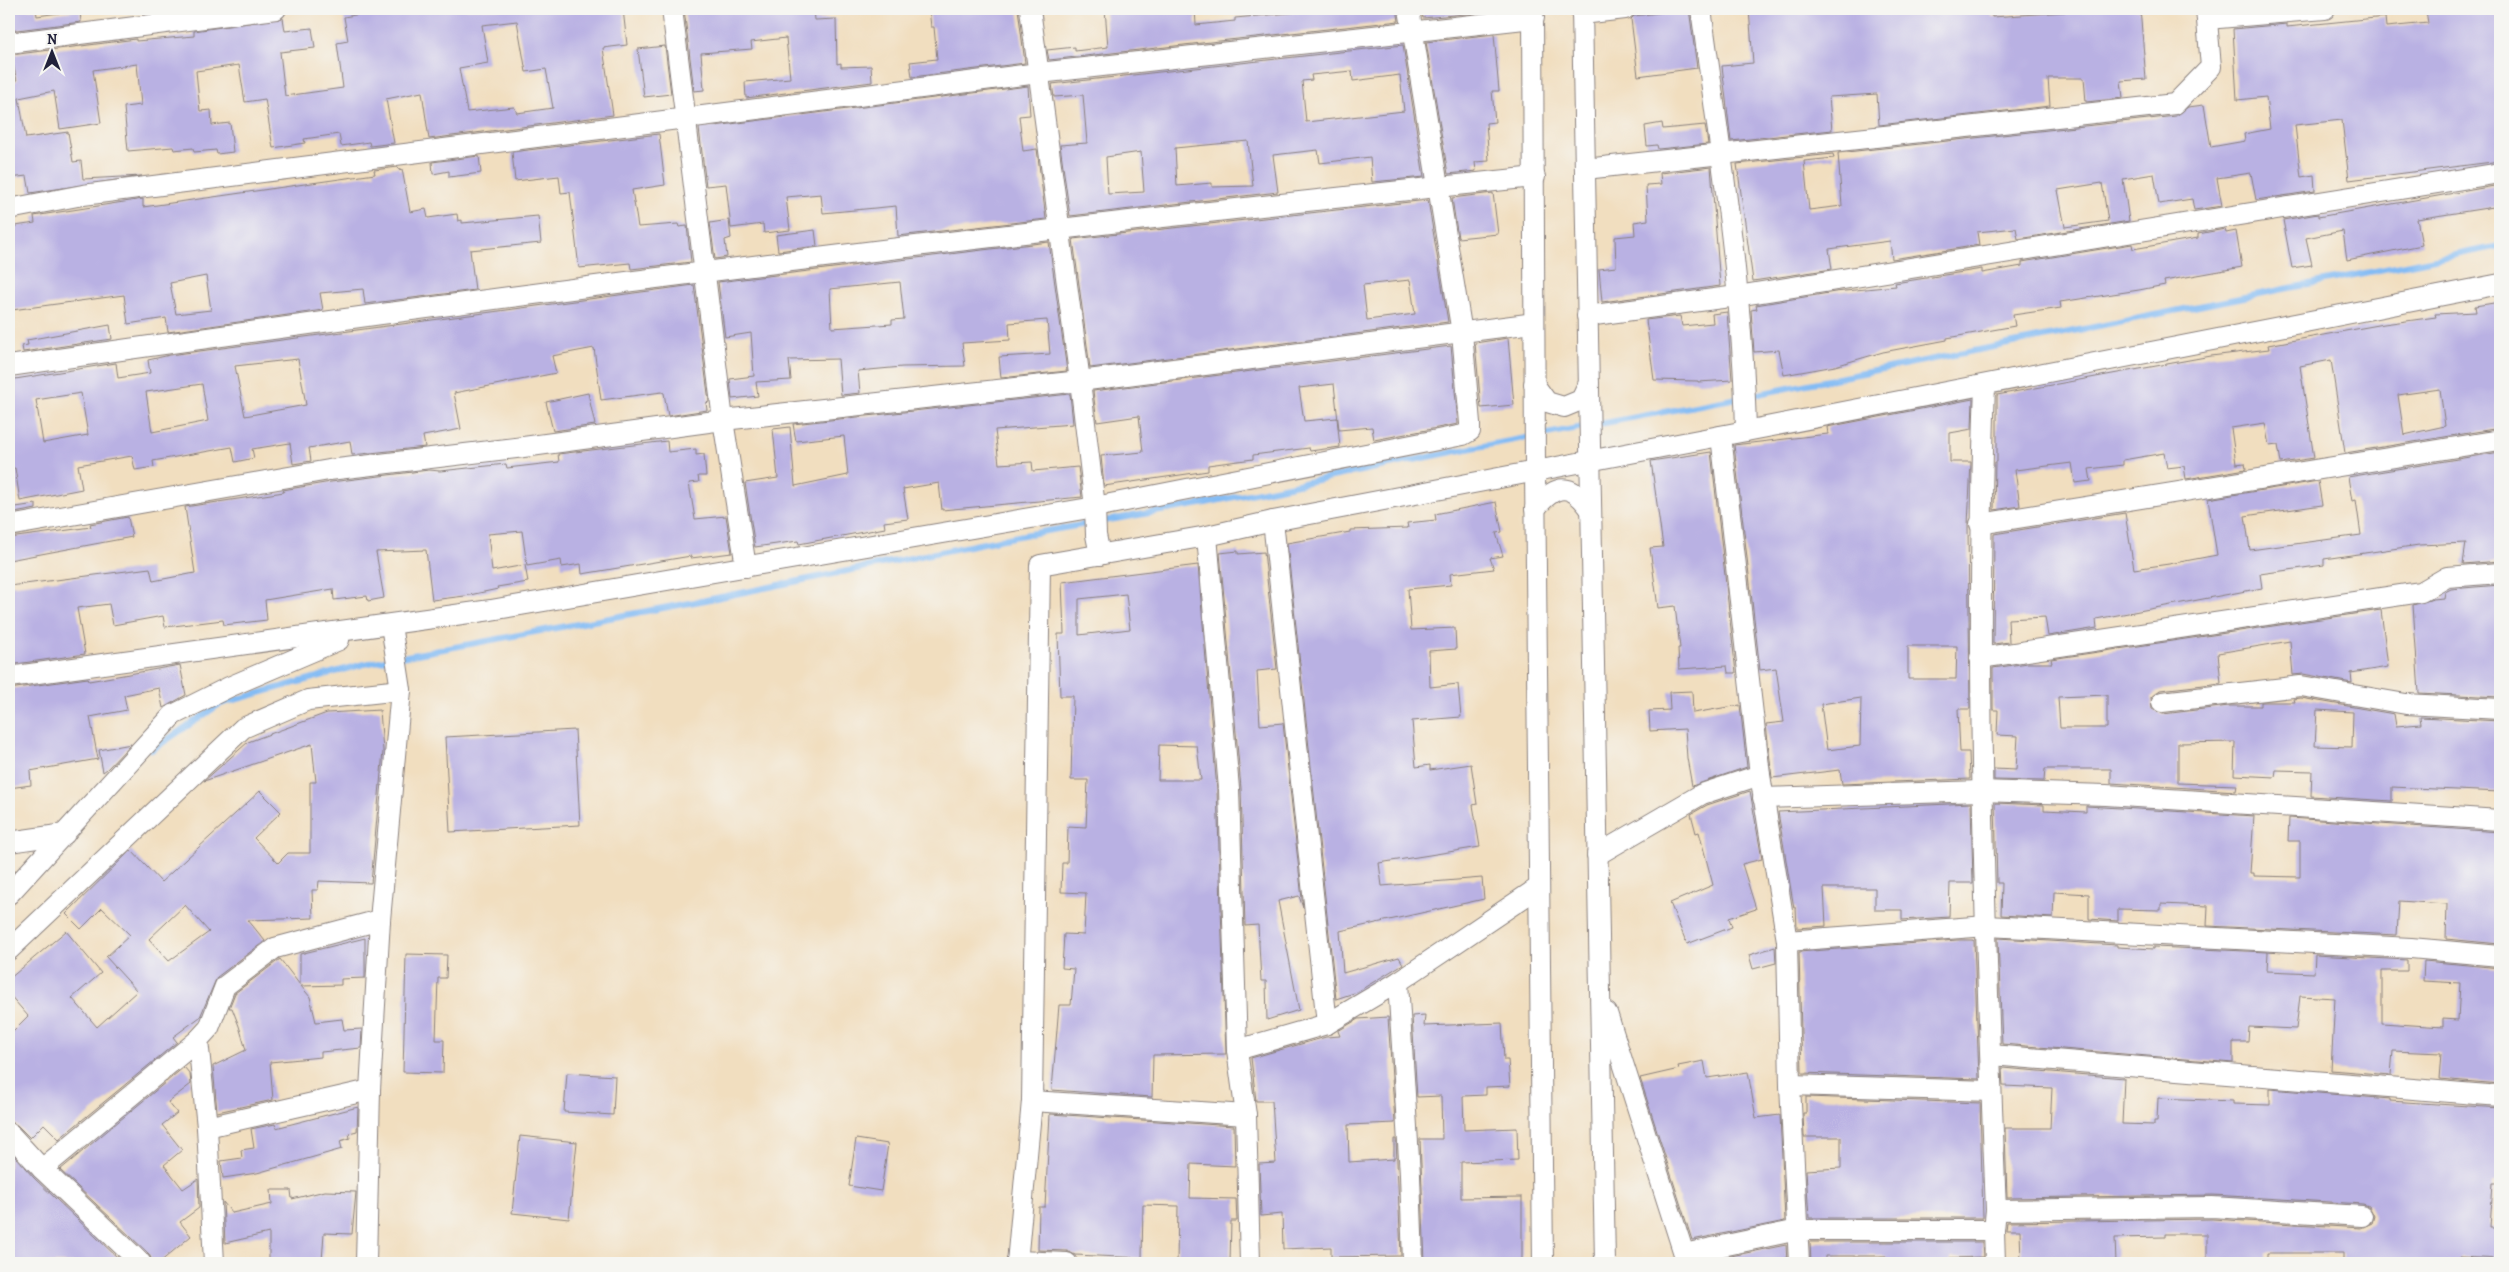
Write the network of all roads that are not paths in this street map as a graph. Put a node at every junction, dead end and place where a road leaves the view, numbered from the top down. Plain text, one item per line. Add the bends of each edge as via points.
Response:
1 (276, 9) edge
2 (672, 9) edge
3 (1030, 9) edge
4 (1409, 9) edge
5 (1625, 9) edge
6 (1701, 9) edge
7 (2325, 9) edge
8 (1582, 11) edge
9 (1534, 14) edge
10 (2206, 14) edge
11 (1412, 31) junction
12 (9, 43) edge
13 (1038, 73) junction
14 (684, 118) junction
15 (1721, 154) junction
16 (1585, 169) junction
17 (2500, 173) edge
18 (1535, 177) junction
19 (1438, 187) junction
20 (9, 209) edge
21 (1060, 227) junction
22 (705, 272) junction
23 (2500, 284) edge
24 (1737, 296) junction
25 (1587, 316) junction
26 (1534, 323) junction
27 (1462, 333) junction
28 (9, 366) edge
29 (1080, 381) junction
30 (1534, 384) junction
31 (1589, 384) junction
32 (1984, 385) junction
33 (723, 420) junction
34 (1746, 431) junction
35 (1721, 436) junction
36 (2500, 440) edge
37 (1590, 461) junction
38 (1535, 471) junction
39 (1535, 509) junction
40 (1592, 510) junction
41 (1094, 511) junction
42 (1273, 521) junction
43 (1980, 524) junction
44 (9, 526) edge
45 (1207, 536) junction
46 (1100, 554) junction
47 (746, 566) junction
48 (2500, 573) edge
49 (391, 625) junction
50 (364, 629) junction
51 (1980, 658) junction
52 (9, 678) edge
53 (401, 690) junction
54 (2162, 702) dead end
55 (2500, 709) edge
56 (1760, 775) junction
57 (1981, 791) junction
58 (1763, 798) junction
59 (2500, 820) edge
60 (65, 834) junction
61 (9, 842) edge
62 (1597, 855) junction
63 (1539, 887) junction
64 (9, 894) edge
65 (380, 920) junction
66 (1987, 926) junction
67 (1787, 942) junction
68 (9, 950) edge
69 (2500, 956) edge
70 (1398, 982) junction
71 (1600, 991) junction
72 (1327, 1024) junction
73 (198, 1040) junction
74 (1237, 1050) junction
75 (1991, 1055) junction
76 (1790, 1085) junction
77 (370, 1090) junction
78 (1991, 1091) junction
79 (2500, 1096) edge
80 (1032, 1101) junction
81 (1246, 1115) junction
82 (207, 1127) junction
83 (9, 1133) edge
84 (42, 1169) junction
85 (1996, 1210) junction
86 (2362, 1216) dead end
87 (1798, 1230) junction
88 (1994, 1230) junction
89 (1017, 1262) edge
90 (141, 1263) edge
91 (214, 1263) edge
92 (366, 1263) edge
93 (1067, 1263) edge
94 (1250, 1263) edge
95 (1413, 1263) edge
96 (1543, 1263) edge
97 (1605, 1263) edge
98 (1799, 1263) edge
99 (1995, 1263) edge

1 - 12 street
2 - 14 street
3 - 13 street
4 - 11 street
5 - 8 street
6 - 15 street
7 - 10 street
8 - 16 street
9 - 11 street
9 - 18 street
10 - 15 street via 2211,67 2175,104
11 - 13 street
11 - 19 street
13 - 14 street
13 - 21 street
14 - 20 street via 92,194
14 - 22 street
15 - 16 street
15 - 24 street
16 - 25 street
17 - 24 street
18 - 19 street
18 - 26 street
19 - 21 street
19 - 27 street
21 - 22 street
21 - 29 street
22 - 28 street
22 - 33 street
23 - 32 street
24 - 25 street
24 - 34 street
25 - 31 street
26 - 27 street
26 - 30 street
27 - 29 street
27 - 41 street via 1470,423 1470,431 1463,435
29 - 33 street
29 - 41 street
30 - 31 street via 1546,402 1564,407 1581,400
30 - 38 street
31 - 37 street
32 - 34 street
32 - 43 street
33 - 44 street via 329,470
33 - 47 street
34 - 35 street
35 - 37 street
35 - 56 street
36 - 43 street
37 - 38 street
37 - 40 street
38 - 39 street
38 - 42 street
39 - 40 street via 1547,494 1562,488 1580,494
39 - 63 street
40 - 62 street
41 - 46 street
41 - 47 street
42 - 45 street
42 - 72 street
43 - 51 street
45 - 46 street
45 - 74 street via 1229,789
46 - 80 street via 1040,566
47 - 49 street
48 - 51 street via 2447,577 2421,592
49 - 50 street
49 - 53 street
50 - 52 street
50 - 60 street via 229,687 173,715
51 - 57 street
53 - 65 street
53 - 68 street via 308,700 243,728
54 - 55 street via 2301,686 2406,704
56 - 58 street
56 - 62 street via 1702,794
57 - 58 street
57 - 59 street via 2106,795
57 - 66 street
58 - 67 street
60 - 61 street
60 - 64 street
62 - 71 street
63 - 70 street
63 - 96 street
65 - 73 street via 275,948 225,986 209,1028
65 - 77 street
66 - 67 street
66 - 69 street via 2401,947
66 - 75 street
67 - 76 street
70 - 72 street
70 - 95 street
71 - 87 street via 1684,1254
71 - 97 street
72 - 74 street
73 - 82 street
73 - 84 street
74 - 81 street
75 - 78 street
75 - 79 street
76 - 78 street
76 - 87 street
77 - 82 street
77 - 92 street
78 - 85 street
80 - 81 street
80 - 89 street
81 - 94 street
82 - 91 street
83 - 84 street
84 - 90 street
85 - 86 street via 2212,1208
85 - 88 street
87 - 88 street
87 - 98 street
88 - 99 street
89 - 93 street

